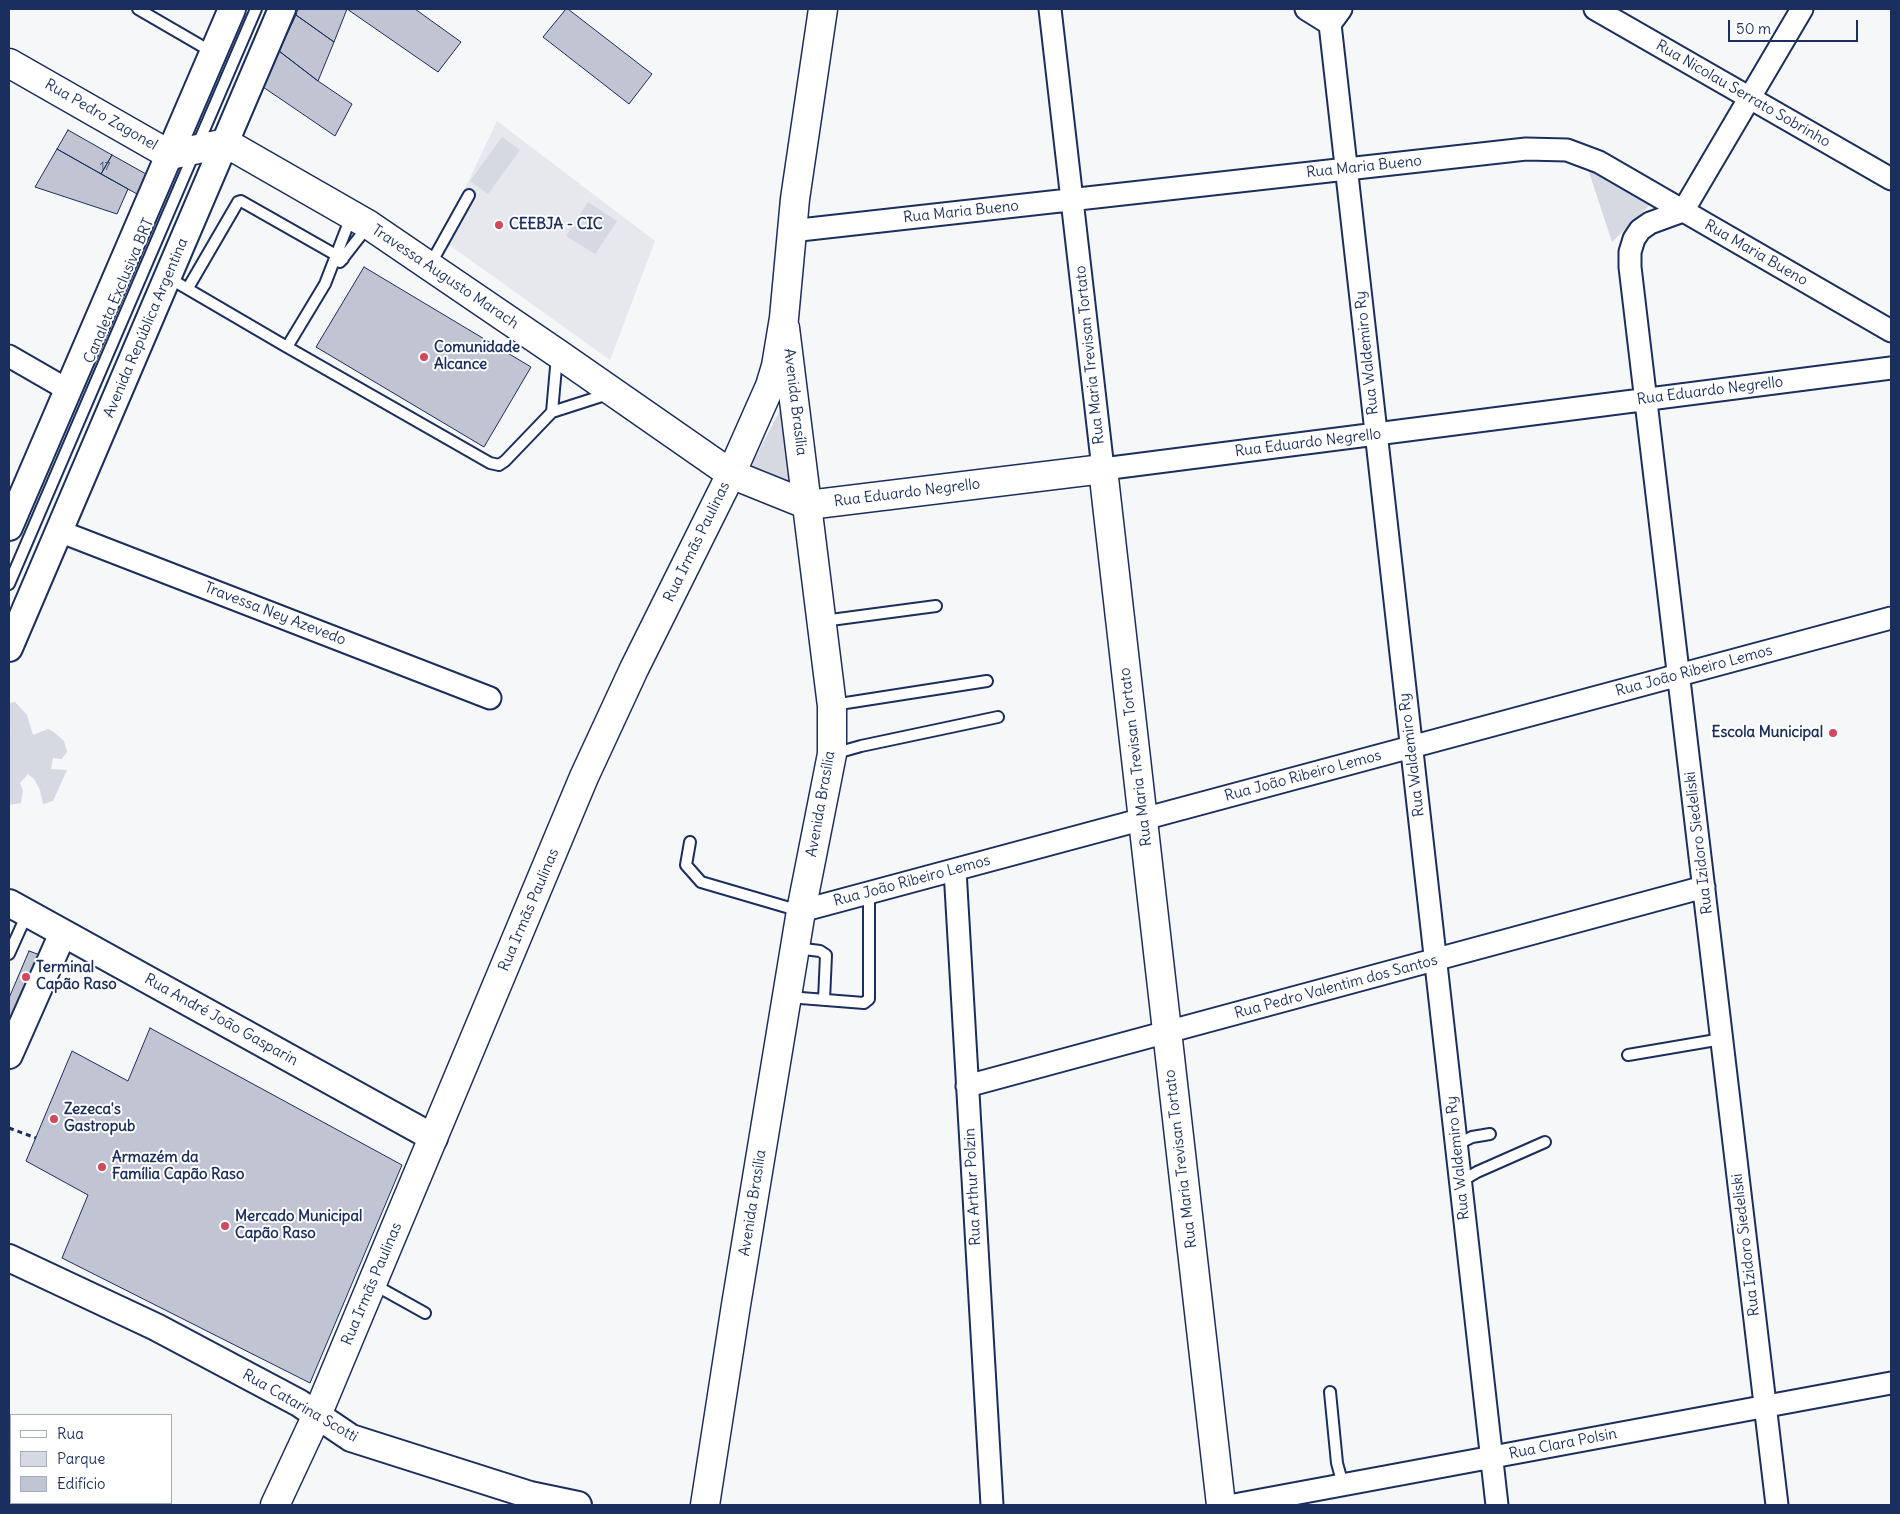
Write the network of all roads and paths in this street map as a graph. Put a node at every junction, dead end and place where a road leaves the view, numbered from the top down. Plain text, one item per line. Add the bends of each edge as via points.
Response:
1 (138, 9) edge
2 (232, 9) edge
3 (256, 9) edge
4 (282, 9) edge
5 (824, 9) edge
6 (1050, 9) edge
7 (1306, 9) edge
8 (1595, 9) edge
9 (1802, 9) edge
10 (1335, 16) edge
11 (214, 53) junction
12 (9, 63) edge
13 (1750, 98) junction
14 (226, 143) junction
15 (183, 153) junction
16 (1346, 169) junction
17 (1891, 179) edge
18 (469, 195) dead end
19 (1072, 200) junction
20 (1683, 211) junction
21 (361, 220) junction
22 (791, 231) junction
23 (339, 256) junction
24 (430, 266) junction
25 (178, 283) junction
26 (784, 318) junction
27 (1891, 331) edge
28 (287, 347) junction
29 (557, 353) junction
30 (9, 356) edge
31 (1891, 368) edge
32 (68, 390) junction
33 (614, 392) junction
34 (1646, 400) junction
35 (552, 412) junction
36 (1376, 434) junction
37 (1103, 469) junction
38 (731, 474) junction
39 (808, 504) junction
40 (9, 527) edge
41 (59, 531) junction
42 (9, 584) edge
43 (936, 606) dead end
44 (1891, 618) edge
45 (822, 621) junction
46 (9, 648) edge
47 (1679, 675) junction
48 (987, 681) dead end
49 (490, 698) dead end
50 (832, 706) junction
51 (998, 717) dead end
52 (1411, 747) junction
53 (832, 754) junction
54 (1143, 819) junction
55 (690, 842) dead end
56 (955, 870) junction
57 (1704, 887) junction
58 (869, 893) junction
59 (18, 908) edge
60 (801, 911) junction
61 (63, 933) junction
62 (795, 948) junction
63 (9, 954) edge
64 (1436, 960) junction
65 (787, 996) junction
66 (824, 1000) junction
67 (1167, 1032) junction
68 (1722, 1039) junction
69 (9, 1055) edge
70 (1628, 1055) dead end
71 (967, 1086) junction
72 (9, 1128) edge
73 (1490, 1134) dead end
74 (36, 1138) dead end
75 (434, 1138) junction
76 (1545, 1142) dead end
77 (1456, 1144) junction
78 (1460, 1182) junction
79 (9, 1258) edge
80 (372, 1284) junction
81 (426, 1313) dead end
82 (1891, 1383) edge
83 (1330, 1392) dead end
84 (1765, 1406) junction
85 (316, 1416) junction
86 (1492, 1457) junction
87 (1343, 1485) junction
88 (275, 1505) edge
89 (578, 1505) edge
90 (704, 1505) edge
91 (992, 1505) edge
92 (1221, 1505) edge
93 (1234, 1505) edge
94 (1497, 1505) edge
95 (1777, 1505) edge

1 - 11 lane
2 - 11 street
3 - 15 lane, Canaleta Exclusiva BRT
4 - 14 street, Avenida República Argentina
5 - 22 main road, Avenida Brasília
6 - 19 street, Rua Maria Trevisan Tortato
7 - 10 street
8 - 13 street, Rua Nicolau Serrato Sobrinho
9 - 13 street
10 - 16 street, Rua Waldemiro Ry
11 - 15 street
12 - 15 main road, Rua Pedro Zagonel
13 - 17 street, Rua Nicolau Serrato Sobrinho
13 - 20 street
14 - 15 main road
14 - 21 main road, Travessa Augusto Marach
14 - 25 street, Avenida República Argentina
15 - 32 street
15 - 42 lane, Canaleta Exclusiva BRT
16 - 19 street, Rua Maria Bueno
16 - 20 street, Rua Maria Bueno via 1526,149 1567,150 1598,162
16 - 36 street, Rua Waldemiro Ry
18 - 24 lane
19 - 22 street, Rua Maria Bueno
19 - 37 street, Rua Maria Trevisan Tortato
20 - 27 street, Rua Maria Bueno
20 - 34 street, Rua Izidoro Siedeliski via 1640,230 1630,252
21 - 23 lane
21 - 23 lane
21 - 24 main road, Travessa Augusto Marach
22 - 26 main road, Avenida Brasília
23 - 25 lane via 241,201
23 - 28 lane
24 - 29 main road, Travessa Augusto Marach
25 - 28 lane
25 - 41 street, Avenida República Argentina
26 - 38 main road, Rua Irmãs Paulinas via 770,386
26 - 39 main road, Avenida Brasília
28 - 35 lane via 490,464 499,465 505,461
29 - 33 main road, Travessa Augusto Marach
29 - 35 lane
30 - 32 street
31 - 34 street, Rua Eduardo Negrello
32 - 40 street via 20,491
33 - 35 lane
33 - 38 main road, Travessa Augusto Marach
34 - 36 street, Rua Eduardo Negrello
34 - 47 street, Rua Izidoro Siedeliski
36 - 37 street, Rua Eduardo Negrello
36 - 52 street, Rua Waldemiro Ry
37 - 39 main road, Rua Eduardo Negrello
37 - 54 main road, Rua Maria Trevisan Tortato
38 - 39 main road, Rua Eduardo Negrello
38 - 75 main road, Rua Irmãs Paulinas via 595,753
39 - 45 main road, Avenida Brasília
41 - 46 street, Avenida República Argentina
41 - 49 street, Travessa Ney Azevedo
43 - 45 lane
44 - 47 street, Rua João Ribeiro Lemos
45 - 50 main road, Avenida Brasília
47 - 52 street, Rua João Ribeiro Lemos
47 - 57 street, Rua Izidoro Siedeliski
48 - 50 lane
50 - 53 main road, Avenida Brasília
51 - 53 lane
52 - 54 street, Rua João Ribeiro Lemos
52 - 64 street, Rua Waldemiro Ry
53 - 60 main road, Avenida Brasília
54 - 56 street, Rua João Ribeiro Lemos
54 - 67 main road, Rua Maria Trevisan Tortato
55 - 60 lane via 686,865 701,882
56 - 58 street, Rua João Ribeiro Lemos
56 - 71 street, Rua Arthur Polzin
57 - 64 street, Rua Pedro Valentim dos Santos
57 - 68 street, Rua Izidoro Siedeliski
58 - 60 street, Rua João Ribeiro Lemos
58 - 66 lane via 869,999 864,1003
59 - 61 street, Rua André João Gasparin
59 - 63 lane
60 - 62 main road, Avenida Brasília
61 - 69 street
61 - 75 street, Rua André João Gasparin
62 - 65 main road, Avenida Brasília
62 - 66 lane via 820,951 826,955
64 - 67 street, Rua Pedro Valentim dos Santos
64 - 77 street, Rua Waldemiro Ry
65 - 66 lane
65 - 90 main road, Avenida Brasília
67 - 71 street, Rua Pedro Valentim dos Santos
67 - 92 main road, Rua Maria Trevisan Tortato
68 - 70 lane
68 - 84 street, Rua Izidoro Siedeliski
71 - 91 street, Rua Arthur Polzin
72 - 74 path
73 - 77 lane
75 - 80 main road, Rua Irmãs Paulinas
76 - 78 lane
77 - 78 street, Rua Waldemiro Ry
78 - 86 street, Rua Waldemiro Ry
79 - 85 street, Rua Catarina Scotti via 156,1327 299,1403
80 - 81 lane
80 - 85 main road, Rua Irmãs Paulinas
82 - 84 street, Rua Clara Polsin
83 - 87 lane via 1337,1463
84 - 86 street, Rua Clara Polsin
84 - 95 street, Rua Izidoro Siedeliski
85 - 88 main road, Rua Irmãs Paulinas
85 - 89 street, Rua Catarina Scotti via 351,1438 530,1495
86 - 87 street, Rua Clara Polsin
86 - 94 street, Rua Waldemiro Ry
87 - 93 street, Rua Clara Polsin

